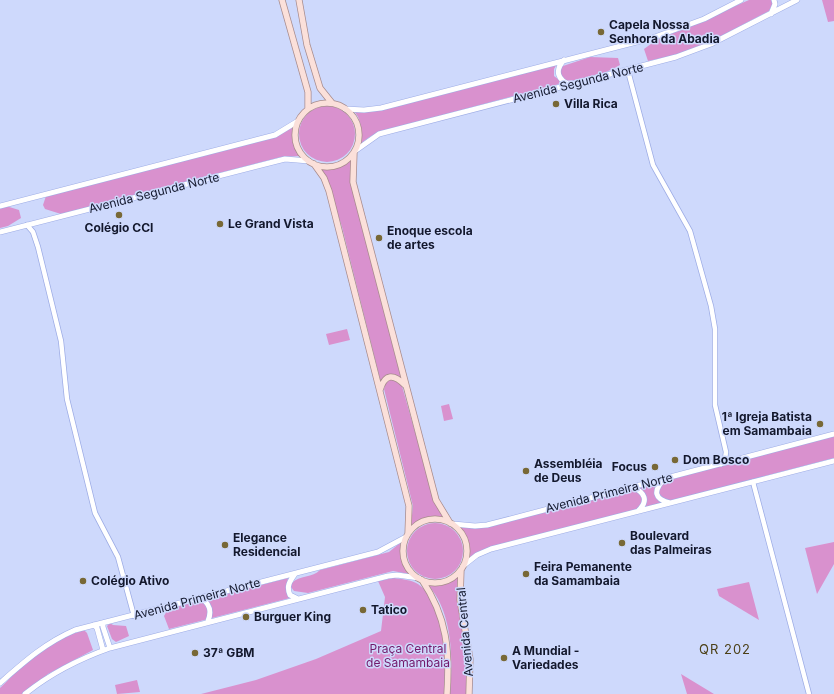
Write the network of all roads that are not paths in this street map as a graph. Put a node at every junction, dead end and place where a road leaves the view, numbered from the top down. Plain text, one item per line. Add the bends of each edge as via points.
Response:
1 (282, 0) edge
2 (299, 0) edge
3 (741, 0) edge
4 (774, 0) edge
5 (797, 0) edge
6 (771, 14) junction
7 (564, 60) junction
8 (628, 70) junction
9 (570, 85) junction
10 (332, 103) junction
11 (346, 108) junction
12 (308, 109) junction
13 (298, 121) junction
14 (354, 152) junction
15 (312, 162) junction
16 (0, 206) edge
17 (34, 224) junction
18 (27, 225) junction
19 (0, 232) edge
20 (32, 232) junction
21 (405, 385) junction
22 (380, 390) junction
23 (834, 434) edge
24 (726, 452) junction
25 (735, 460) junction
26 (834, 461) edge
27 (721, 464) junction
28 (664, 479) junction
29 (753, 482) junction
30 (632, 487) junction
31 (671, 503) junction
32 (638, 512) junction
33 (451, 524) junction
34 (407, 535) junction
35 (462, 568) junction
36 (296, 574) junction
37 (420, 579) junction
38 (201, 598) junction
39 (298, 599) junction
40 (134, 616) junction
41 (208, 621) junction
42 (103, 623) junction
43 (94, 625) junction
44 (110, 648) junction
45 (103, 650) junction
46 (0, 683) edge
47 (24, 694) edge
48 (447, 694) edge
49 (469, 694) edge
50 (809, 694) edge

1 - 12 main road via 308,92
2 - 10 main road via 307,45 320,88
3 - 7 main road, Avenida Segunda Norte via 704,19 665,34
4 - 6 main road
5 - 6 main road, Avenida Segunda Norte
6 - 8 main road, Avenida Segunda Norte via 690,52
7 - 9 main road via 559,66 558,76
7 - 11 main road, Avenida Segunda Norte via 381,108
8 - 9 main road, Avenida Segunda Norte
8 - 24 street via 653,165 690,231 711,306 715,329 715,405
9 - 14 main road, Avenida Segunda Norte via 379,134
10 - 11 main road
10 - 12 main road
11 - 14 main road via 357,123 359,133
12 - 13 main road
13 - 15 main road via 295,130 298,148
13 - 16 main road via 275,135
14 - 15 main road via 348,159 335,166
14 - 21 main road via 353,182
15 - 17 main road, Avenida Segunda Norte via 285,159
15 - 22 main road via 324,178 329,191
17 - 18 main road, Avenida Segunda Norte
17 - 20 street
18 - 19 main road, Avenida Segunda Norte
18 - 20 street
20 - 40 street via 62,341 67,399 88,487 97,518 122,568
21 - 22 main road via 398,378 390,377 384,380
21 - 33 main road via 436,500
22 - 34 main road via 409,506
23 - 25 main road, Avenida Primeira Norte
24 - 25 street
24 - 27 street
25 - 27 main road, Avenida Primeira Norte
26 - 29 main road, Avenida Primeira Norte
27 - 28 main road, Avenida Primeira Norte
28 - 30 main road, Avenida Primeira Norte
28 - 31 main road via 657,487 657,494 660,499
29 - 31 main road, Avenida Primeira Norte
29 - 50 street
30 - 32 main road via 645,498 644,505
30 - 33 main road, Avenida Primeira Norte via 487,525
31 - 32 main road, Avenida Primeira Norte
32 - 35 main road, Avenida Primeira Norte via 491,549 477,555
33 - 34 main road via 438,519 422,522
33 - 35 main road via 465,539 467,553
34 - 36 main road, Avenida Primeira Norte via 383,550
34 - 37 main road via 403,550 404,558 407,566
35 - 37 main road via 456,575 443,582
35 - 49 main road, Avenida Central via 460,600 470,659
36 - 38 main road, Avenida Primeira Norte
36 - 39 main road via 289,581 288,589 290,595
37 - 39 main road, Avenida Primeira Norte via 388,576
37 - 48 main road, Avenida Central via 438,606 445,635
38 - 40 main road, Avenida Primeira Norte
38 - 41 main road via 210,608
39 - 41 main road, Avenida Primeira Norte
40 - 42 main road, Avenida Primeira Norte
41 - 44 main road, Avenida Primeira Norte
42 - 43 main road, Avenida Primeira Norte
42 - 44 main road
43 - 45 main road
43 - 46 main road, Avenida Primeira Norte via 56,638
44 - 45 main road, Avenida Primeira Norte
45 - 47 main road, Avenida Primeira Norte via 65,667

